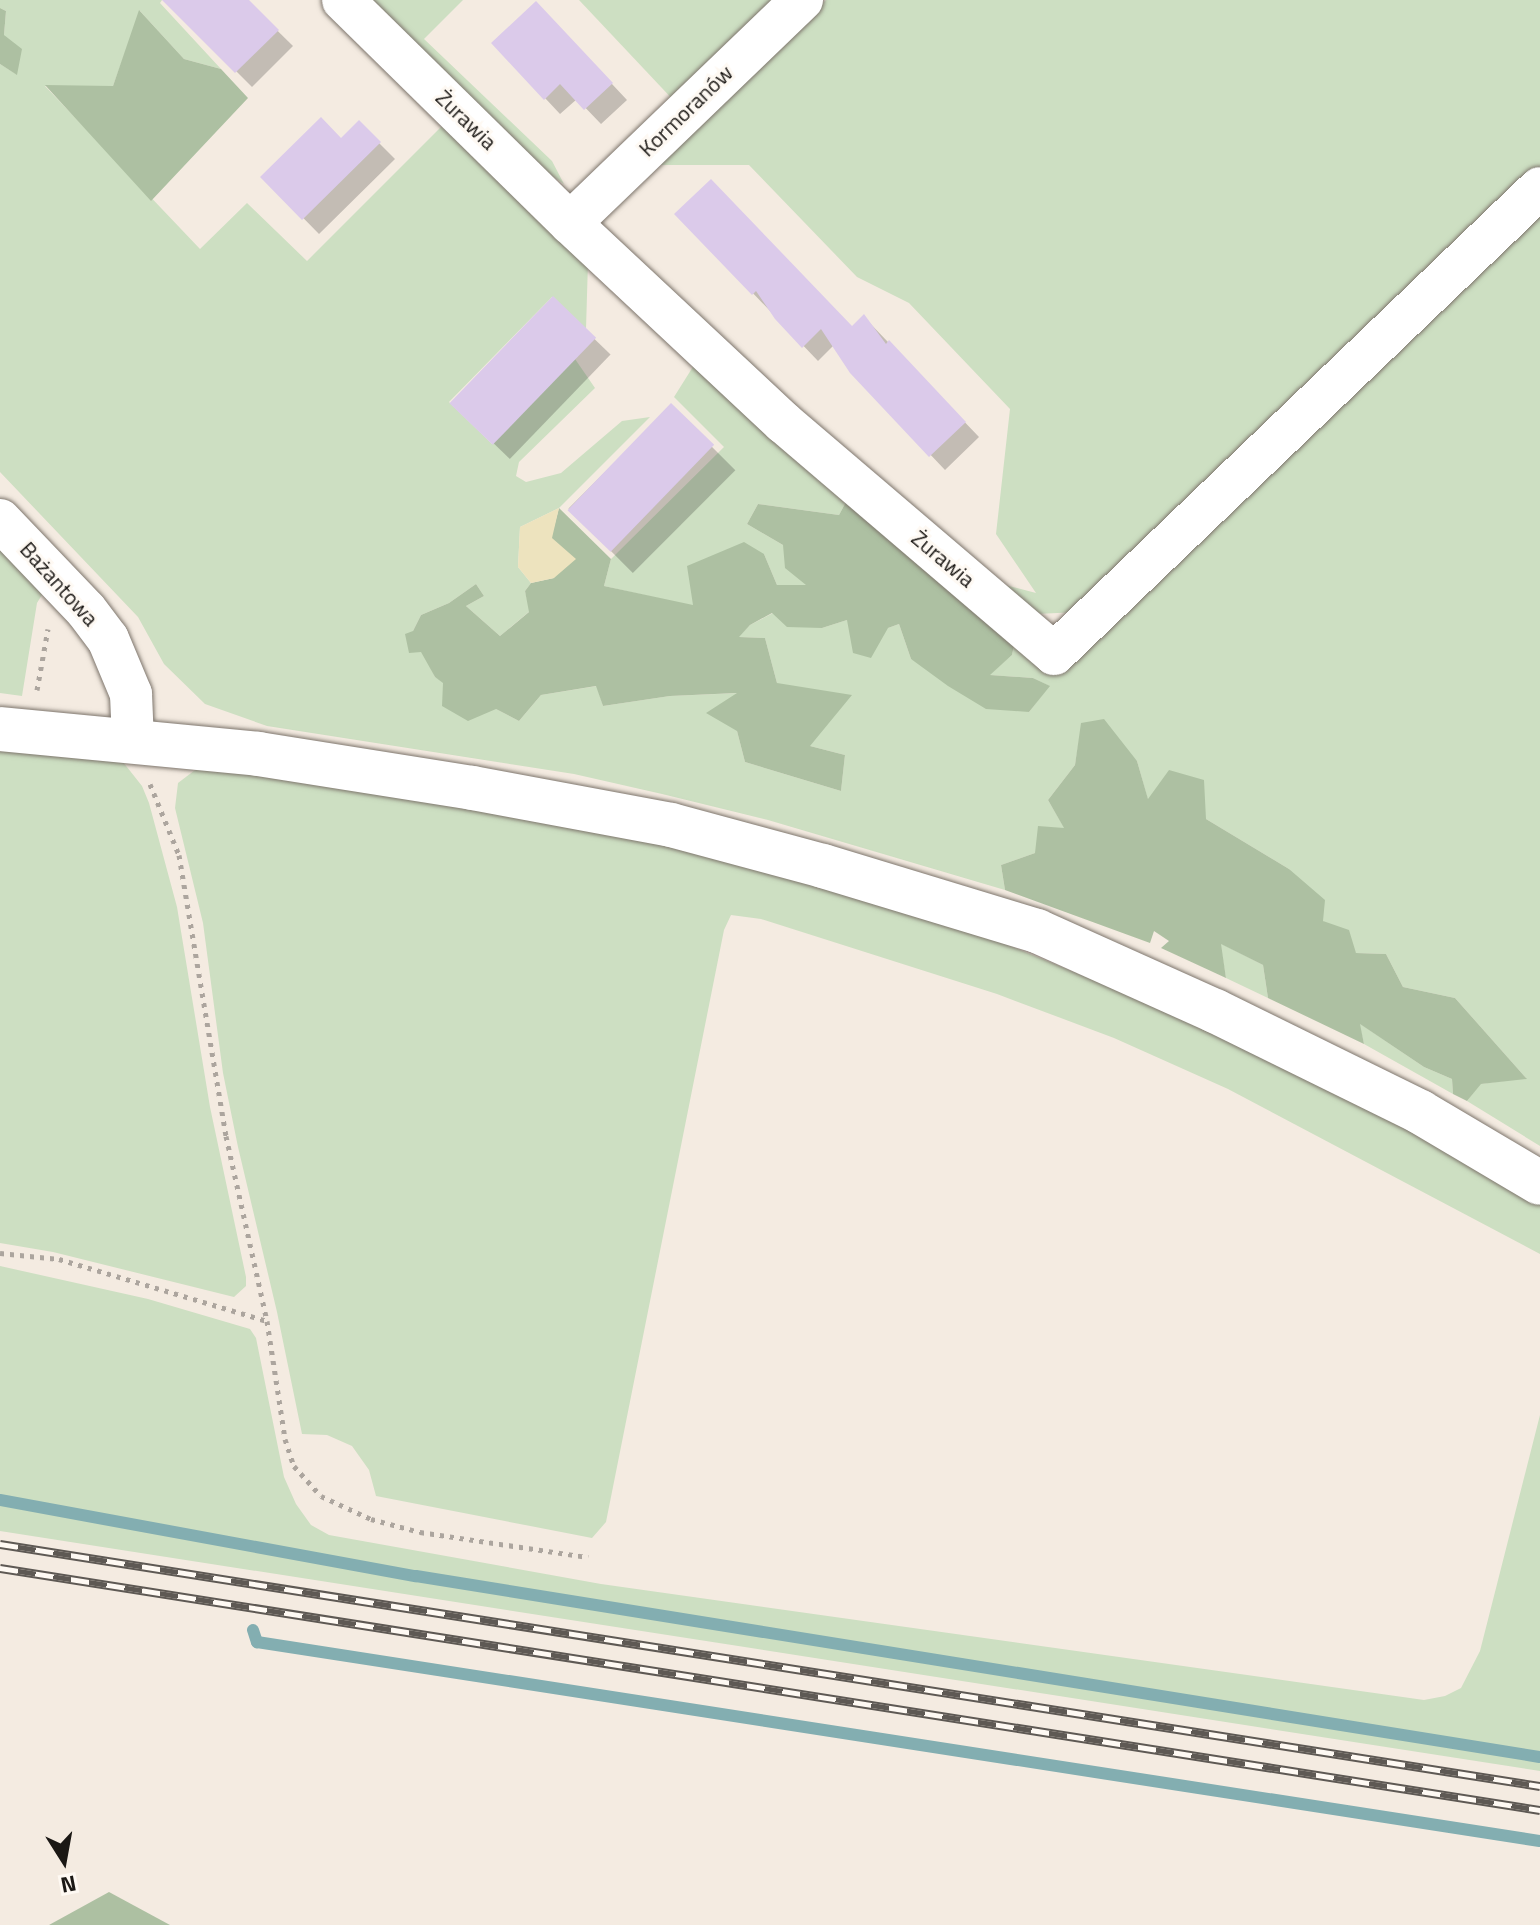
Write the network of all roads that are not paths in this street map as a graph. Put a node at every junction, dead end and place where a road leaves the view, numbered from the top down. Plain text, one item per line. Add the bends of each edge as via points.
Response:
1 (343, 0) edge
2 (802, 0) edge
3 (1540, 188) edge
4 (570, 223) junction
5 (0, 520) edge
6 (14, 731) edge
7 (133, 742) junction
8 (1540, 1183) edge

1 - 4 street, Żurawia
2 - 4 street, Kormoranów
3 - 4 street, Żurawia via 1054,654 784,423
5 - 7 street, Bażantowa via 108,639 131,694
6 - 7 main road
7 - 8 main road via 258,754 671,825 1037,931 1420,1112

